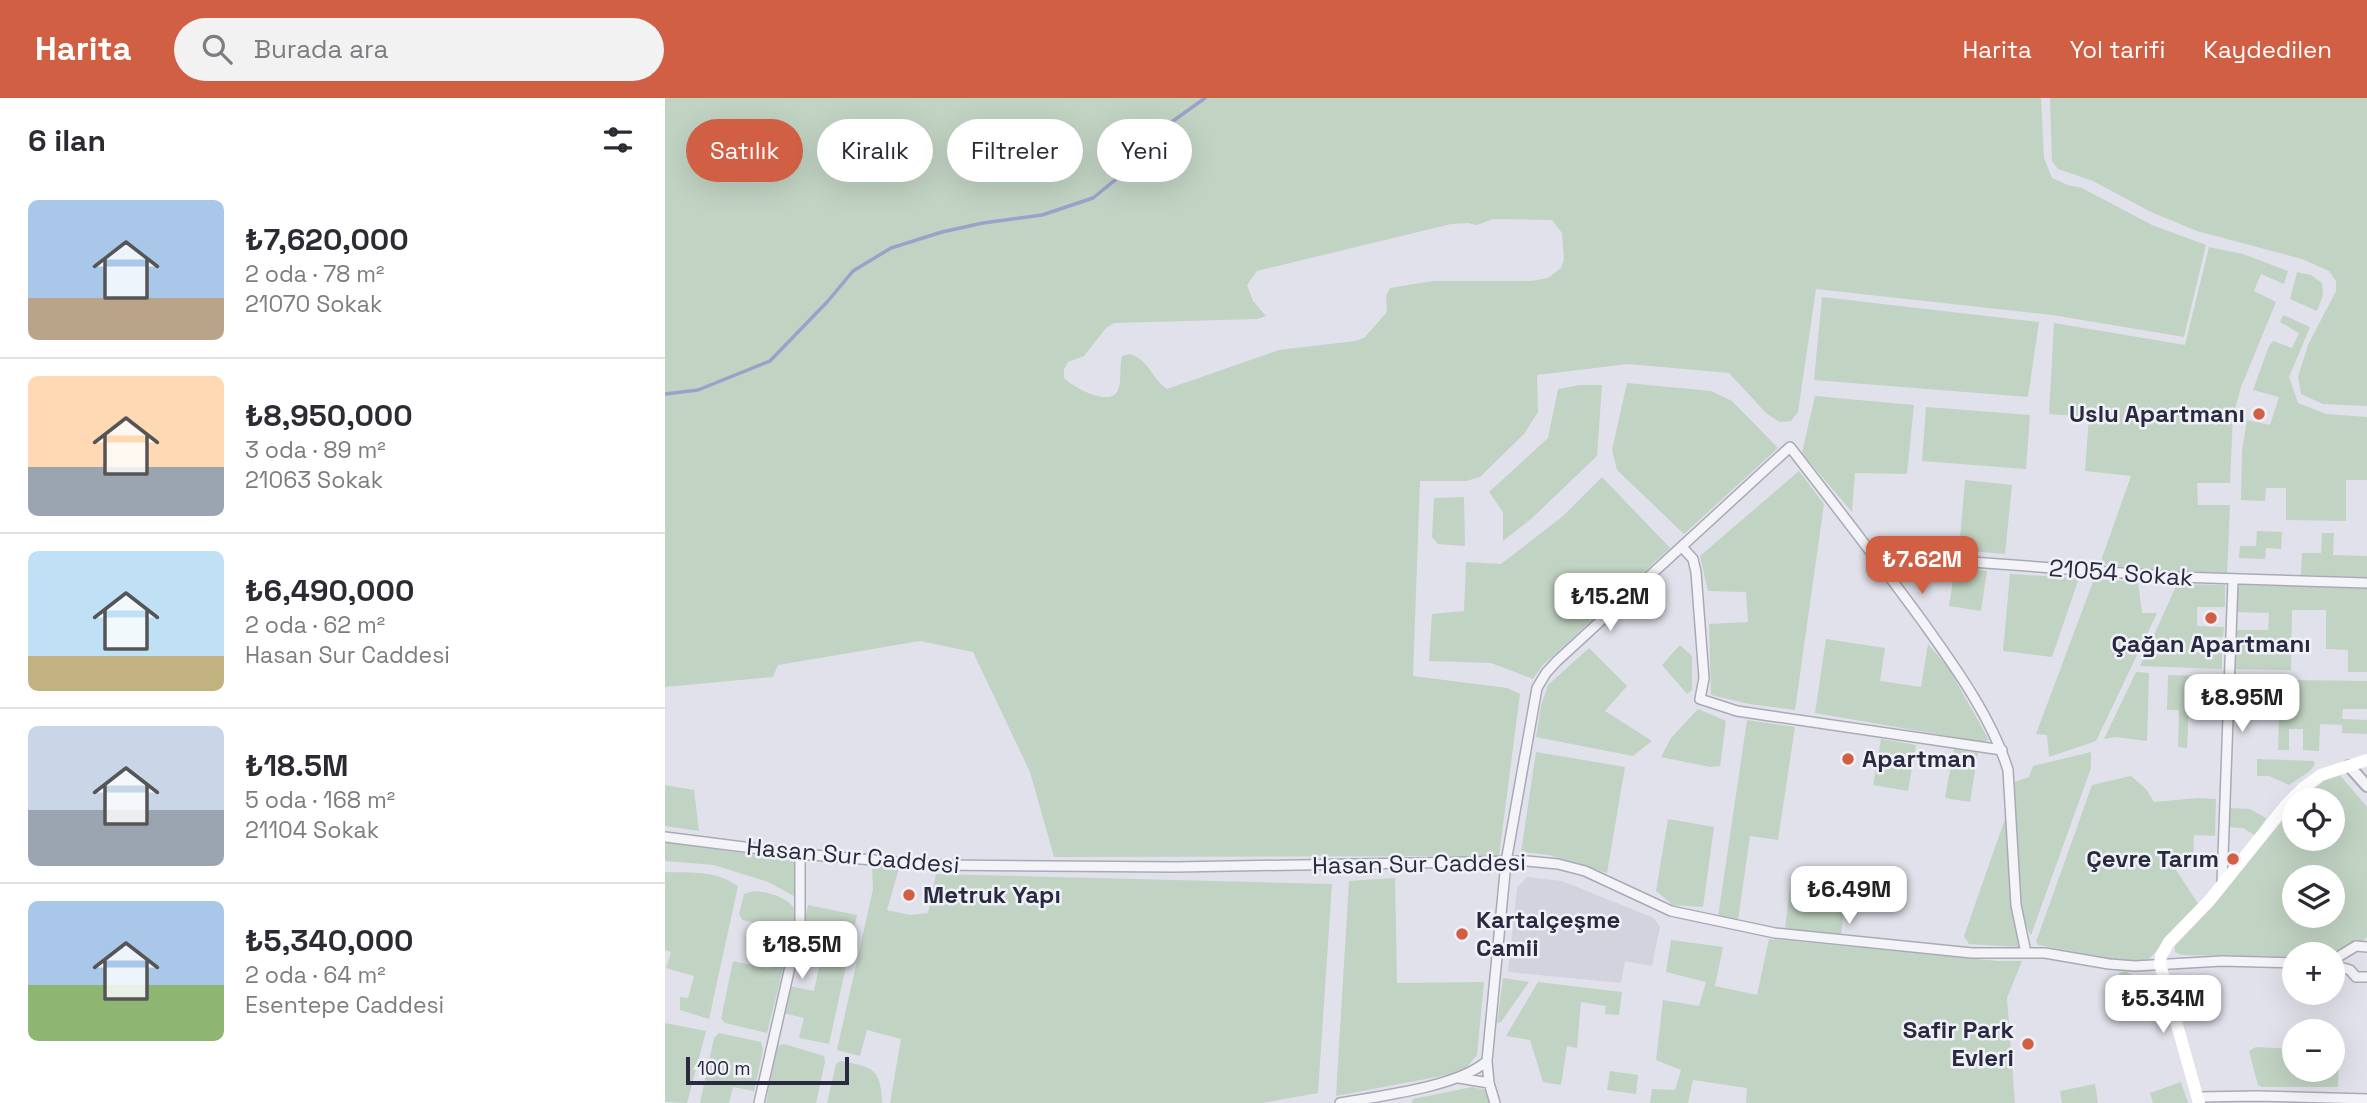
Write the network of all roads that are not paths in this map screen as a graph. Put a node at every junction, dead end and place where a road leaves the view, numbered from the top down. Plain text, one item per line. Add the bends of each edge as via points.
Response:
1 (1682, 547) junction
2 (1875, 555) junction
3 (2233, 580) junction
4 (2367, 583) edge
5 (2002, 750) junction
6 (2367, 760) edge
7 (2349, 766) junction
8 (2367, 786) edge
9 (665, 837) edge
10 (800, 854) junction
11 (1506, 862) junction
12 (2222, 886) junction
13 (2367, 947) edge
14 (2026, 953) junction
15 (2345, 954) edge
16 (2282, 963) edge
17 (2160, 964) junction
18 (2345, 968) edge
19 (2367, 977) edge
20 (1487, 1061) junction
21 (1457, 1077) junction
22 (1489, 1083) junction
23 (2367, 1099) edge
24 (2199, 1100) edge
25 (759, 1103) edge
26 (1340, 1103) edge
27 (1495, 1103) edge

1 - 2 street via 1790,447
1 - 5 street via 1693,559 1696,572 1704,678 1700,699 1737,711
1 - 11 street via 1541,680
2 - 3 street, 21054 Sokak
2 - 5 street via 1957,670
3 - 4 street, 21054 Sokak
3 - 12 street
5 - 14 street via 2008,770 2016,905
6 - 7 main road
7 - 8 street
7 - 12 main road via 2321,775 2303,788
9 - 10 street, Hasan Sur Caddesi
10 - 11 street, Hasan Sur Caddesi via 948,865
10 - 25 street via 800,923
11 - 14 street, Hasan Sur Caddesi via 1548,863 1585,871 1671,911 1775,933 1962,952
11 - 20 street
12 - 17 main road via 2169,942
13 - 15 street via 2356,946
14 - 17 street, Hasan Sur Caddesi via 2109,964
16 - 17 street, Hasan Sur Caddesi
17 - 24 main road
18 - 19 street via 2356,977
20 - 21 street
20 - 22 street
21 - 22 street
21 - 26 street
22 - 27 street
23 - 24 street via 2257,1096

